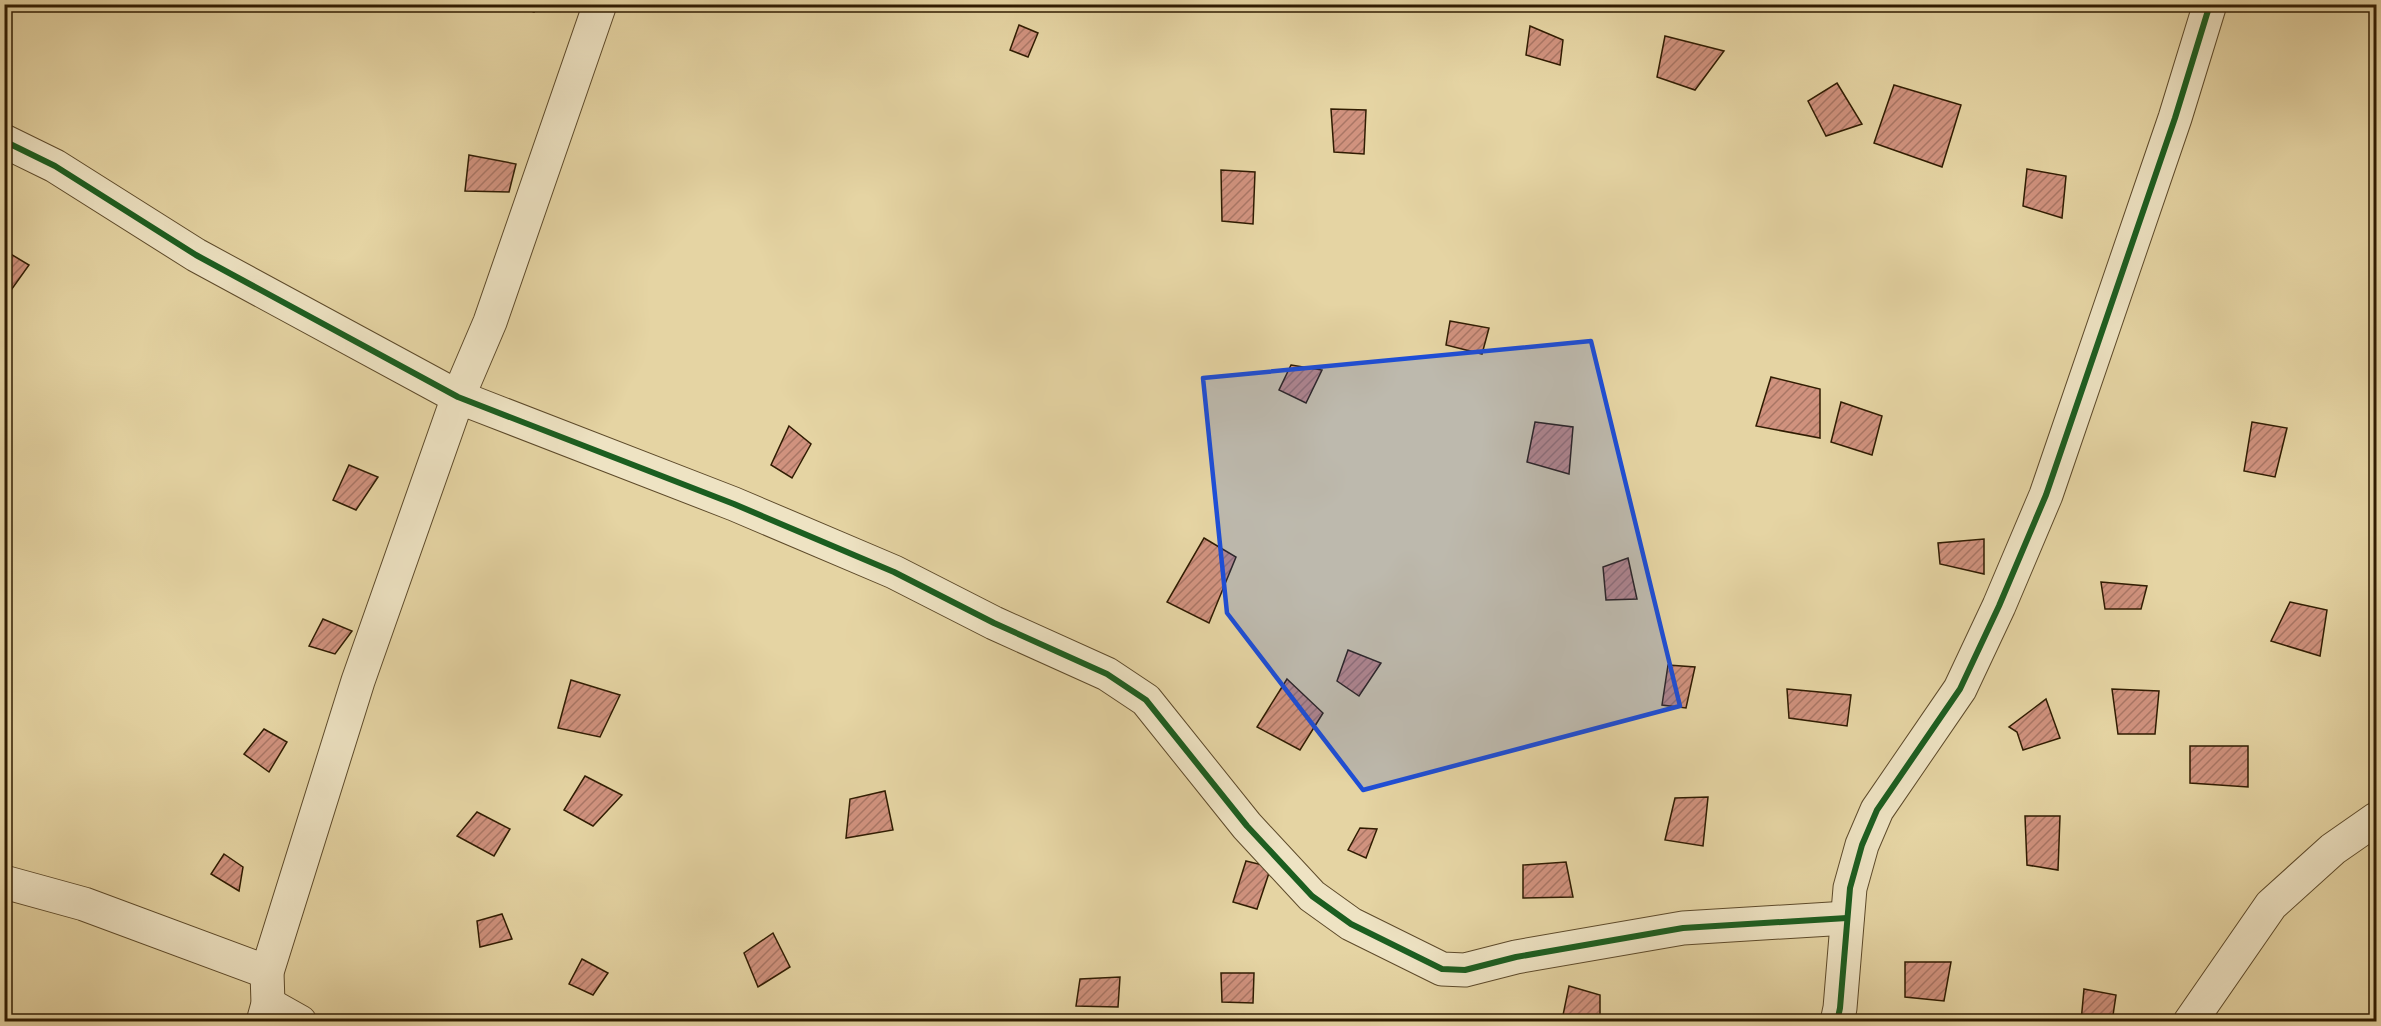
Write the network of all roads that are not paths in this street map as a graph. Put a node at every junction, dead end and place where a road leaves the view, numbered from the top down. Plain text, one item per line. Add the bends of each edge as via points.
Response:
1 (600, 4) edge
2 (2210, 4) edge
3 (4, 141) edge
4 (458, 397) junction
5 (2376, 819) edge
6 (4, 882) edge
7 (1847, 918) junction
8 (267, 972) junction
9 (265, 1013) edge
10 (300, 1022) edge
11 (1837, 1022) edge
12 (2190, 1022) edge

1 - 4 street via 490,322
2 - 7 street via 2046,495 1960,689 1877,810 1850,888
3 - 4 street via 55,166 196,255
4 - 7 street via 894,572 1107,674 1146,700 1247,826 1312,896 1351,924 1442,969 1465,970 1516,957 1683,928
4 - 8 street via 358,681
5 - 12 street via 2333,849 2271,905
6 - 8 street via 84,904
7 - 11 street
8 - 9 street
9 - 10 street

